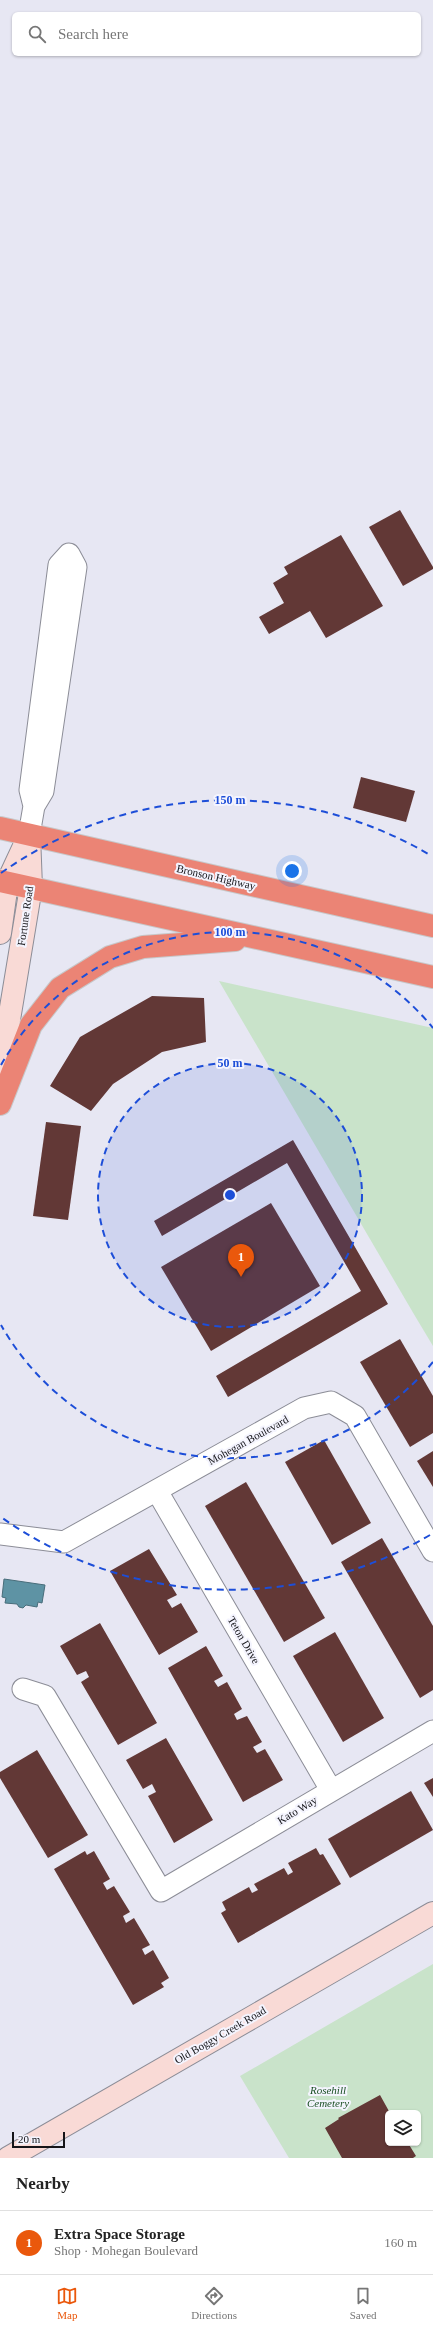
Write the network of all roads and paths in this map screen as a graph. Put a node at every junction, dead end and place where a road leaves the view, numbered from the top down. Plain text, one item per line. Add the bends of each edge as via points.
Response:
1 (34, 806) junction
2 (0, 828) edge
3 (29, 835) junction
4 (4, 882) edge
5 (31, 887) junction
6 (433, 926) edge
7 (0, 933) edge
8 (260, 938) junction
9 (433, 978) edge
10 (0, 1074) edge
11 (0, 1104) edge
12 (157, 1491) junction
13 (0, 1534) edge
14 (433, 1551) edge
15 (23, 1689) dead end
16 (433, 1731) edge
17 (331, 1790) junction
18 (433, 1913) edge
19 (8, 2158) edge

1 - 1 street via 43,791 76,567 69,554 59,565 30,790
1 - 3 street
2 - 3 highway, Bronson Highway
3 - 4 street, Fortune Road
3 - 5 street, Fortune Road
3 - 6 highway, Bronson Highway
4 - 5 highway
4 - 7 street, Fortune Road
5 - 8 highway
5 - 10 street, Fortune Road
8 - 9 highway
8 - 11 highway via 143,947 110,957 60,988 31,1025
12 - 13 street, Mohegan Boulevard via 64,1542
12 - 14 street, Mohegan Boulevard via 304,1408 331,1402 355,1416
12 - 17 street, Teton Drive
15 - 17 street, Kato Way via 45,1696 161,1891
16 - 17 street, Kato Way
18 - 19 street, Old Boggy Creek Road

